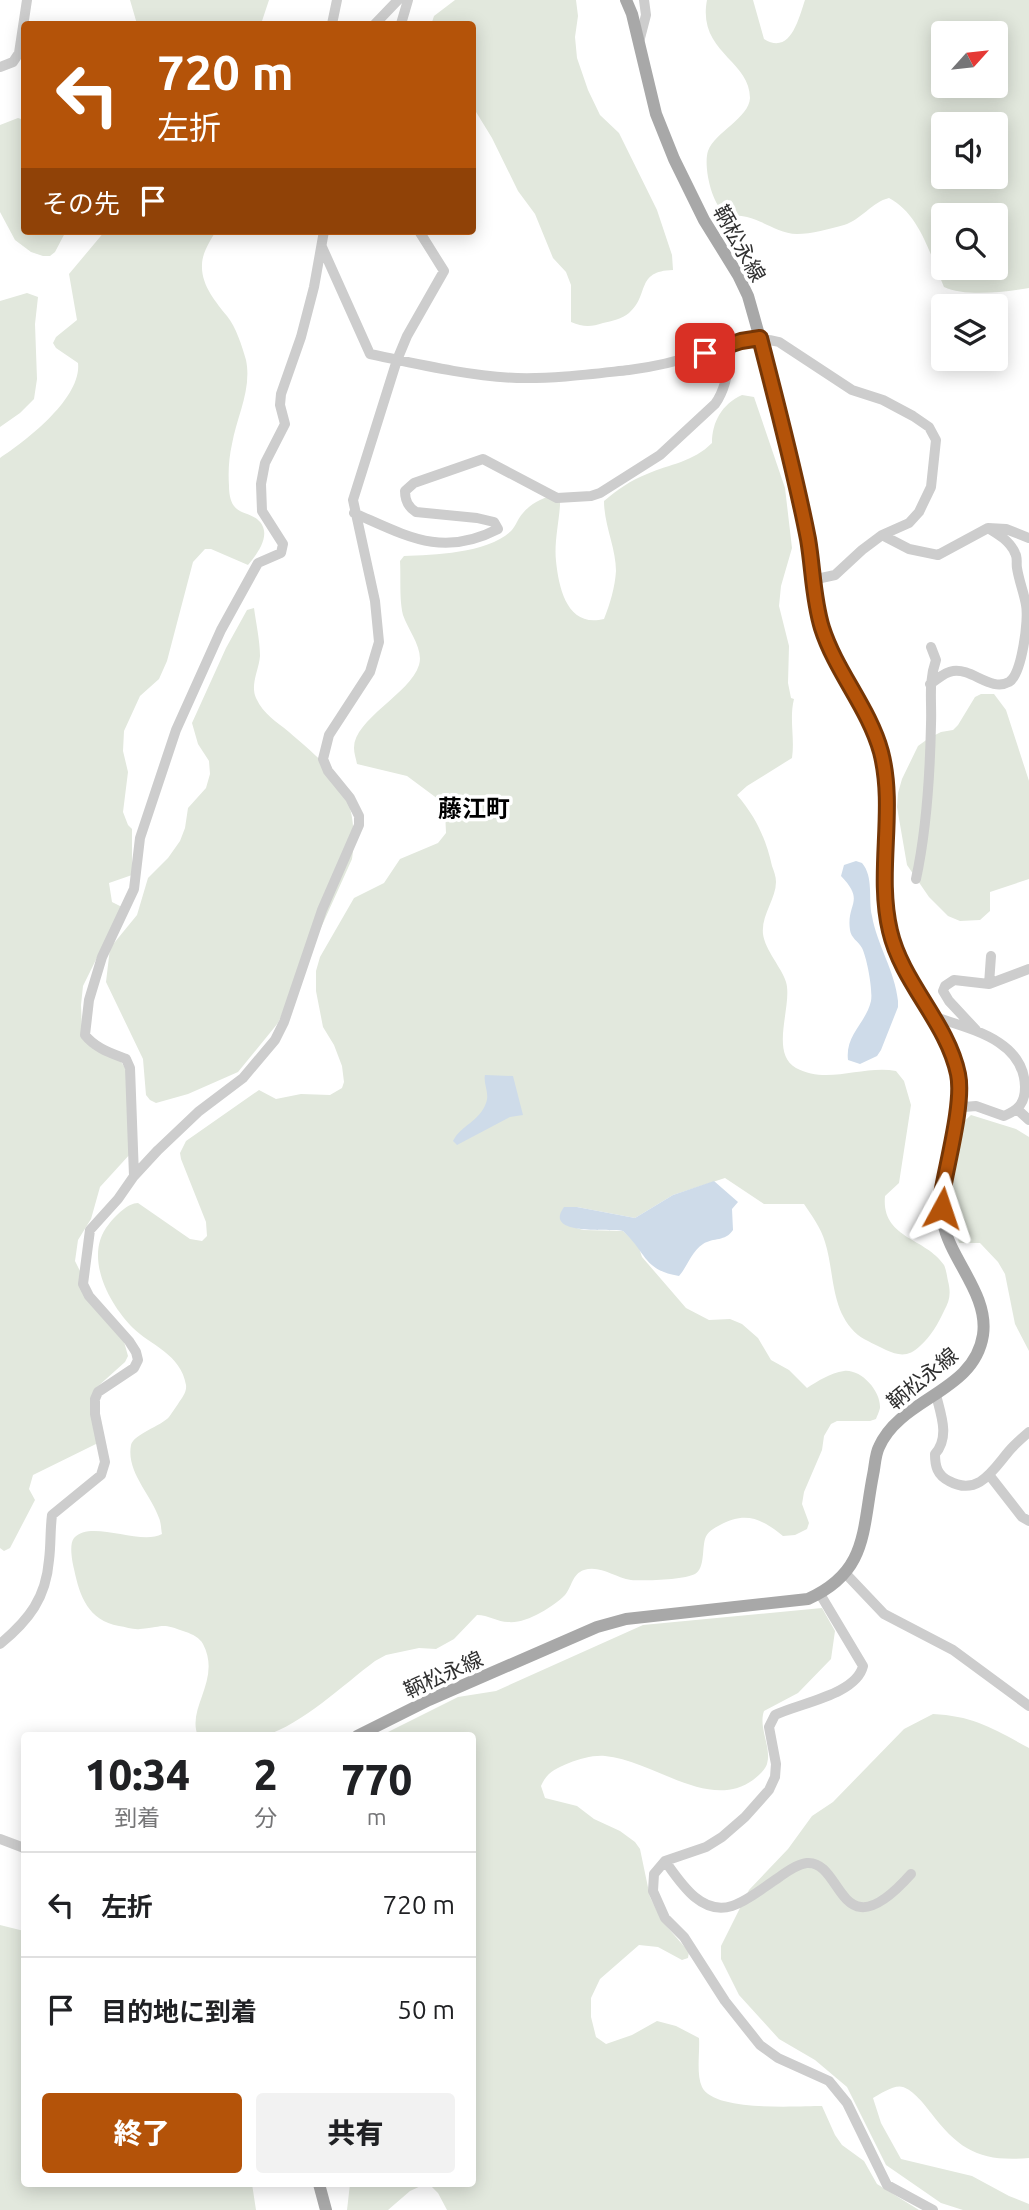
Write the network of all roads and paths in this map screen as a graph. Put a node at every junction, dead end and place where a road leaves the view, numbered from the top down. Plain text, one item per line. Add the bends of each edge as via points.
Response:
1 (27, 0) edge
2 (337, 0) edge
3 (398, 0) edge
4 (408, 0) edge
5 (626, 0) edge
6 (644, 0) edge
7 (24, 21) edge
8 (333, 21) edge
9 (378, 21) edge
10 (402, 21) edge
11 (21, 40) edge
12 (639, 42) junction
13 (0, 67) edge
14 (324, 235) edge
15 (422, 235) edge
16 (322, 247) junction
17 (760, 338) junction
18 (732, 344) junction
19 (397, 360) junction
20 (354, 513) junction
21 (988, 528) junction
22 (882, 535) junction
23 (1029, 538) edge
24 (812, 580) junction
25 (931, 647) dead end
26 (930, 684) junction
27 (916, 879) dead end
28 (991, 956) dead end
29 (1029, 969) edge
30 (989, 984) junction
31 (932, 1016) junction
32 (978, 1032) junction
33 (960, 1096) junction
34 (1018, 1110) junction
35 (1029, 1120) edge
36 (134, 1176) junction
37 (936, 1395) junction
38 (1029, 1432) edge
39 (990, 1476) junction
40 (1029, 1521) edge
41 (846, 1574) junction
42 (820, 1594) junction
43 (0, 1644) edge
44 (1029, 1706) edge
45 (365, 1732) edge
46 (0, 1839) edge
47 (21, 1847) edge
48 (665, 1861) junction
49 (911, 1874) dead end
50 (320, 2187) edge
51 (326, 2210) edge
52 (933, 2210) edge

1 - 7 street
2 - 8 street
3 - 9 street
4 - 10 street
5 - 12 main road, 鞆松永線
6 - 12 street via 646,15
11 - 13 street via 13,62
12 - 17 main road, 鞆松永線 via 656,114 674,159 738,275
14 - 16 street
15 - 19 street via 444,271
16 - 19 street via 370,354
16 - 36 street via 301,337 281,394 285,424 265,463 261,484 262,511 283,549 258,563 221,630 176,730 140,838 134,889 102,957 89,1000 85,1035 126,1059 130,1068
17 - 18 street
17 - 22 street via 779,342 852,390 883,400 929,427 936,440 931,488 909,523
17 - 24 main road, 鞆松永線 via 808,542
18 - 19 street via 634,369 570,376 516,378
18 - 20 street via 722,395 715,404 660,455 600,493 556,498 483,459 414,483 405,491 410,509 416,512 494,522 498,529 478,539 445,544 425,541
19 - 20 street via 359,476
20 - 36 street via 375,601 379,642 370,673 329,735 323,759 350,798 359,825 322,910 275,1040 243,1078 198,1112
21 - 22 street via 938,555 909,549
21 - 23 street
21 - 26 street via 1010,544 1017,556 1027,605 1019,667 1009,682 1002,684 952,671
22 - 24 street via 835,576
24 - 31 main road, 鞆松永線 via 822,628 880,751 887,784 885,889 890,932 908,976
25 - 26 street via 936,660
26 - 27 street via 925,841
28 - 30 street
29 - 30 street
30 - 32 street via 954,980 943,991
31 - 32 street
31 - 33 main road, 鞆松永線 via 951,1053
32 - 34 street via 1016,1055 1025,1072 1025,1093
33 - 34 street via 964,1107 1004,1116
33 - 37 main road, 鞆松永線 via 942,1194 943,1223 979,1303 984,1333 972,1365
34 - 35 street
36 - 43 street via 90,1230 83,1284 129,1340 138,1360 134,1368 98,1392 94,1405 105,1462 101,1475 52,1516 49,1564 41,1595 29,1618
37 - 39 street via 944,1437 935,1454 941,1476 968,1486
37 - 41 main road, 鞆松永線 via 895,1424 878,1447 862,1544
38 - 39 street
39 - 40 street
41 - 42 main road, 鞆松永線
41 - 44 street via 884,1614 953,1650
42 - 45 main road, 鞆松永線 via 626,1619 597,1627
42 - 48 street via 863,1666 862,1672 840,1691 775,1715 769,1727 776,1764 769,1790 722,1837
46 - 47 street
48 - 49 street via 699,1900 729,1907 806,1863 817,1864 854,1906 866,1907 883,1899
48 - 52 street via 654,1874 653,1891 665,1918 696,1954 732,2010 760,2045 830,2081 847,2103 887,2185
50 - 51 main road

